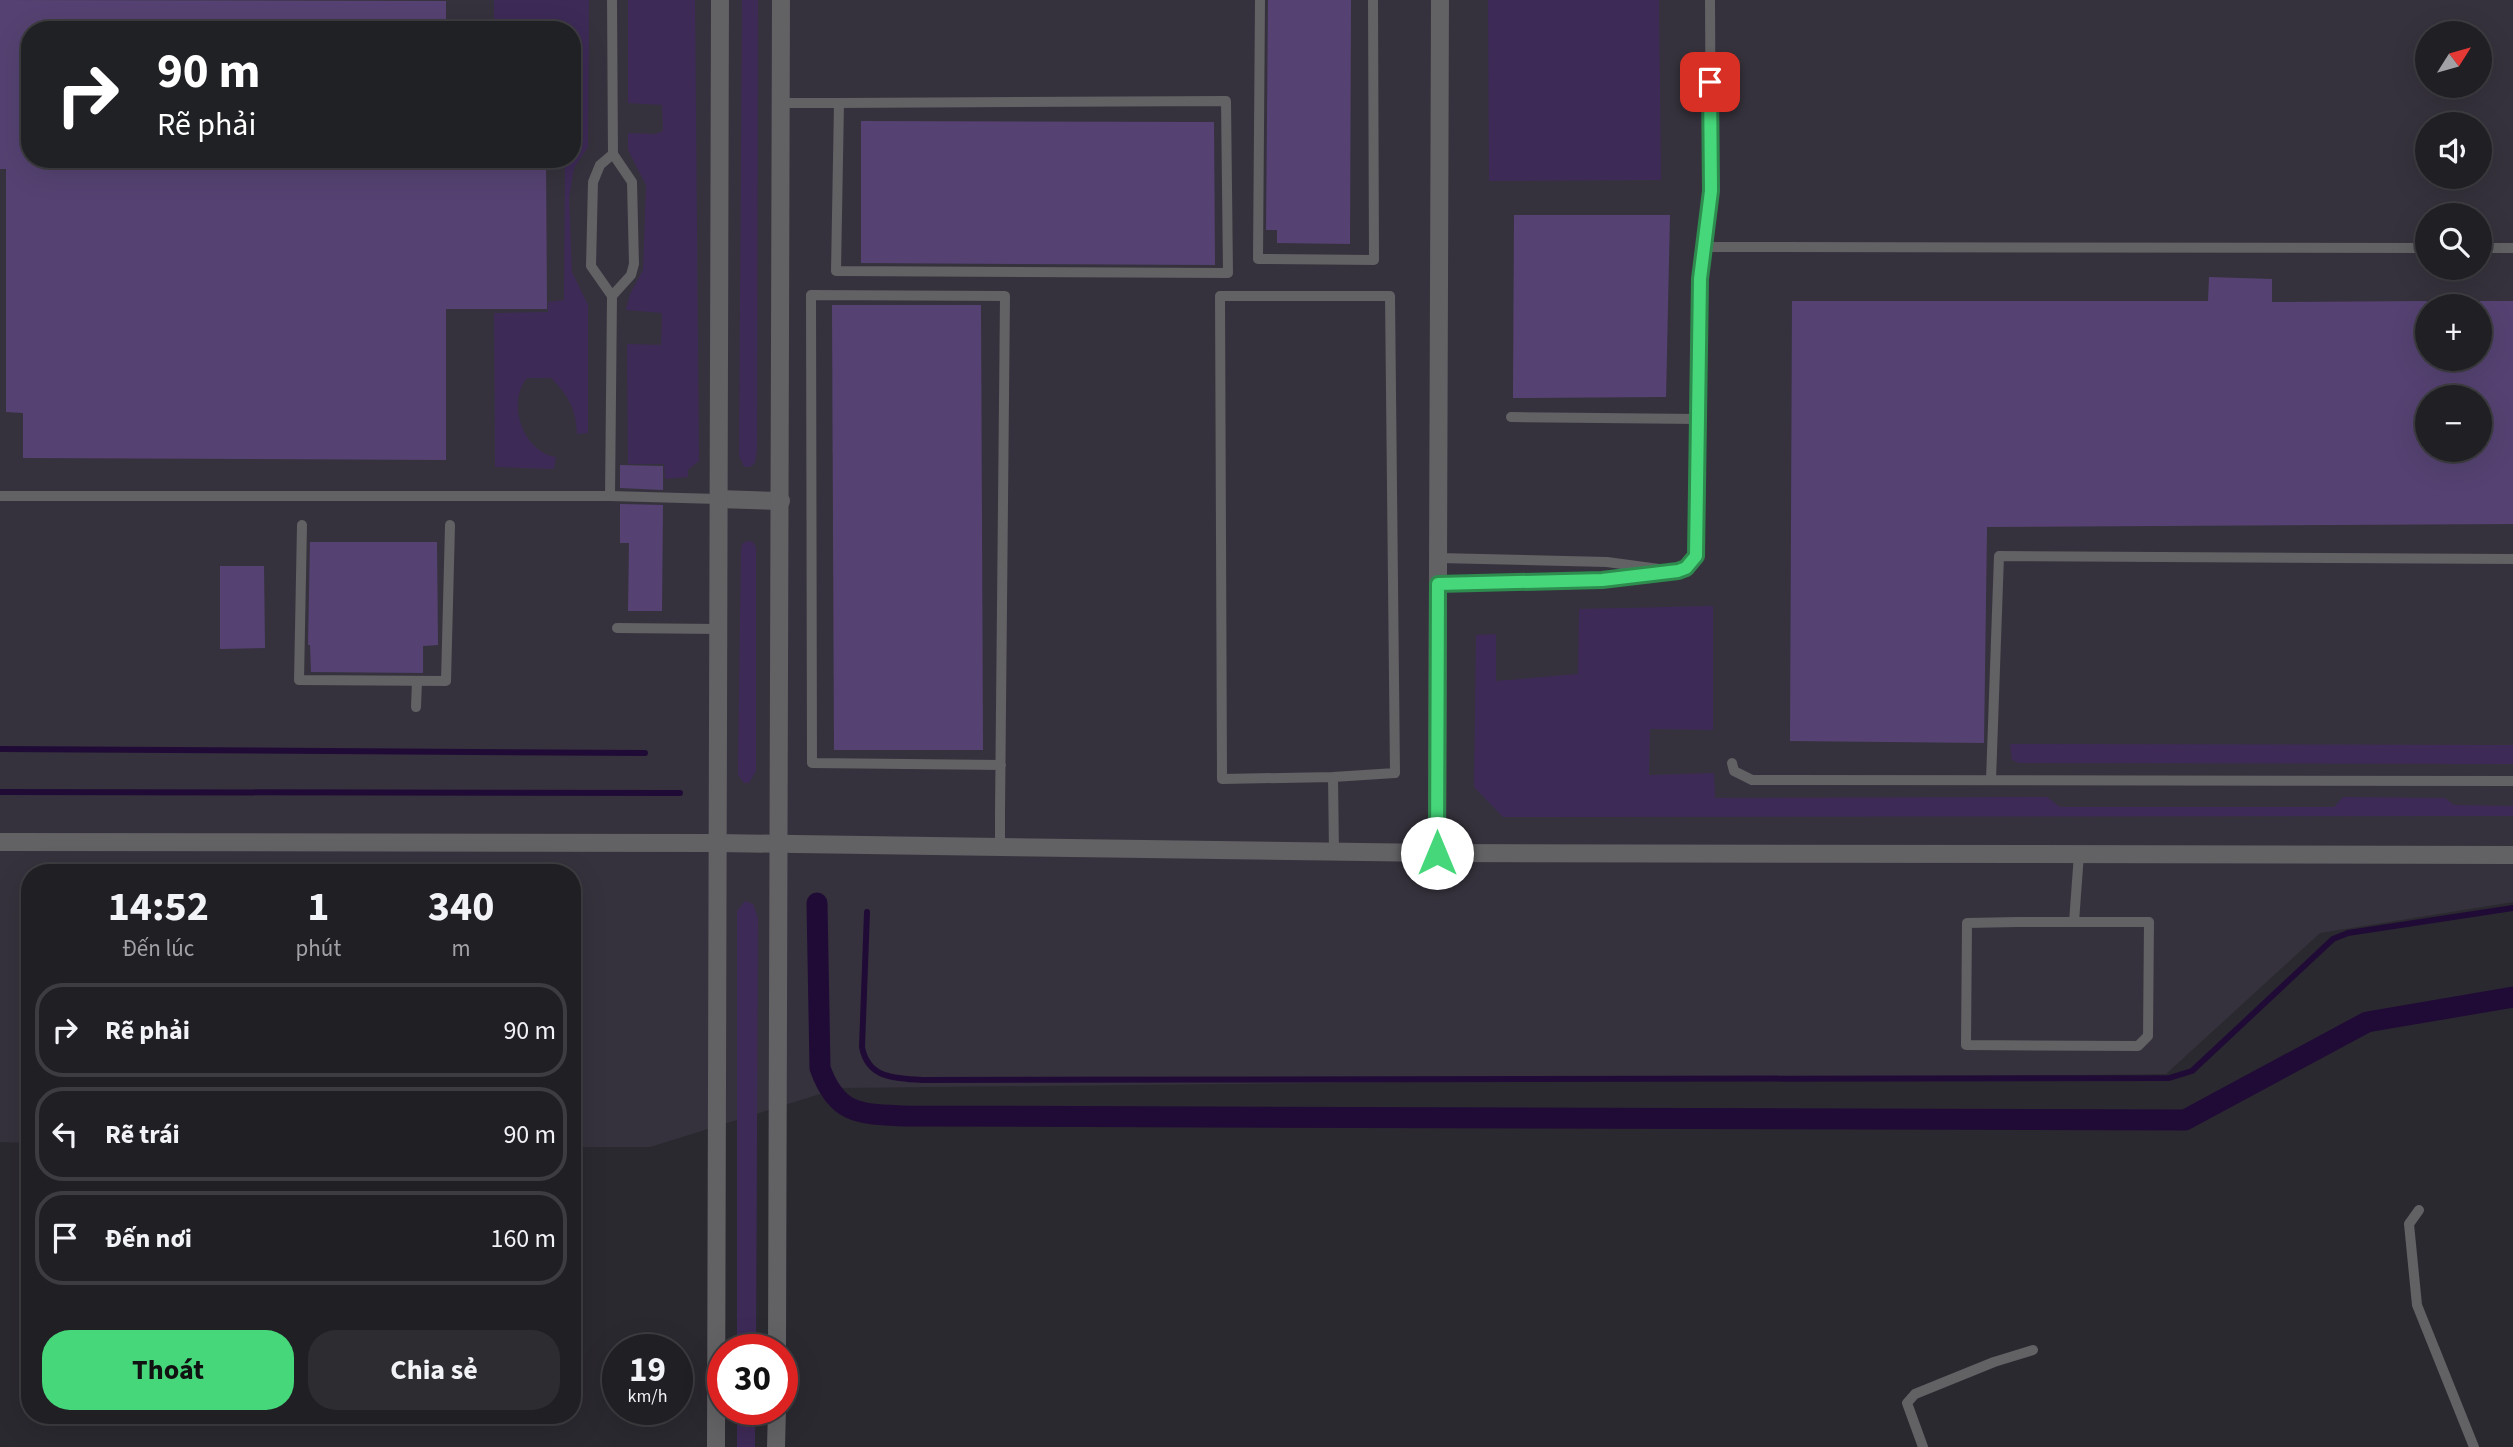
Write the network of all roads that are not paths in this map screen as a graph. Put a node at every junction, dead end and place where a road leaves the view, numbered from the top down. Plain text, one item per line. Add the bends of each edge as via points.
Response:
1 (612, 0) edge
2 (720, 0) edge
3 (781, 0) edge
4 (1261, 0) edge
5 (1373, 0) edge
6 (1440, 0) edge
7 (1710, 0) edge
8 (781, 103) junction
9 (838, 103) junction
10 (613, 154) junction
11 (1703, 247) junction
12 (2415, 248) edge
13 (2492, 248) edge
14 (2513, 248) edge
15 (612, 296) junction
16 (1511, 417) dead end
17 (1698, 419) junction
18 (0, 496) edge
19 (610, 496) junction
20 (718, 499) junction
21 (780, 501) junction
22 (302, 525) dead end
23 (450, 525) dead end
24 (1438, 558) junction
25 (2513, 559) edge
26 (1672, 571) junction
27 (1438, 584) junction
28 (617, 628) dead end
29 (718, 629) junction
30 (416, 681) junction
31 (416, 707) dead end
32 (1732, 763) dead end
33 (1001, 765) junction
34 (1333, 777) junction
35 (1992, 780) junction
36 (2513, 781) edge
37 (0, 842) edge
38 (718, 843) junction
39 (780, 845) junction
40 (1000, 848) junction
41 (1334, 852) junction
42 (1437, 853) junction
43 (2079, 854) junction
44 (2513, 855) edge
45 (2074, 922) junction
46 (2419, 1210) dead end
47 (777, 1334) edge
48 (2033, 1350) dead end
49 (777, 1425) edge
50 (716, 1447) edge
51 (776, 1447) edge
52 (1923, 1447) edge
53 (2474, 1447) edge

1 - 10 lane
2 - 20 street
3 - 8 street
4 - 5 lane via 1258,259 1374,260
6 - 24 street
7 - 11 lane via 1711,191
8 - 9 lane
8 - 21 street
9 - 9 lane via 1226,101 1227,273 836,271
10 - 15 lane via 632,182 634,264 631,275
10 - 15 lane via 600,165 593,182 591,266
11 - 12 lane
11 - 17 lane
13 - 14 lane
15 - 19 lane
16 - 17 lane
17 - 26 lane via 1696,556 1686,568
18 - 19 lane
19 - 20 lane
20 - 21 street
20 - 29 street
21 - 39 street
22 - 30 lane via 299,680
23 - 30 lane via 446,681
24 - 26 lane via 1607,562
24 - 27 street
25 - 35 lane via 1999,555
26 - 27 lane via 1602,580
27 - 42 street
28 - 29 lane
29 - 38 street
30 - 31 lane
32 - 35 lane via 1734,771 1752,780
33 - 33 lane via 1005,296 811,295 812,763
33 - 40 lane
34 - 34 lane via 1222,779 1220,296 1390,296 1395,773
34 - 41 lane
35 - 36 lane
37 - 38 street
38 - 39 street
38 - 50 street
39 - 40 street
39 - 47 street
40 - 41 street
41 - 42 street
42 - 43 street
43 - 44 street
43 - 45 lane
45 - 45 lane via 1967,923 1966,1045 2138,1046 2148,1036 2149,922
46 - 53 lane via 2409,1224 2417,1305
48 - 52 lane via 1915,1394 1907,1403
49 - 51 street

